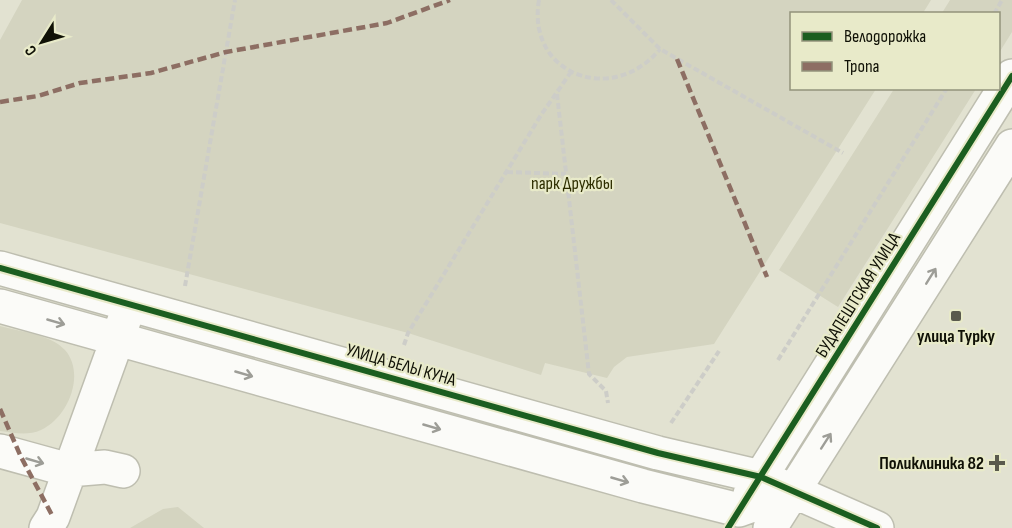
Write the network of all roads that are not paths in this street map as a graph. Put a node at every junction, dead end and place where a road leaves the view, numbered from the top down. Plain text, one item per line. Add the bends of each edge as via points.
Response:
1 (1012, 76) edge
2 (1012, 146) edge
3 (0, 268) edge
4 (130, 305) junction
5 (0, 306) edge
6 (118, 339) junction
7 (0, 451) edge
8 (69, 471) junction
9 (123, 471) dead end
10 (761, 477) junction
11 (794, 490) junction
12 (733, 519) edge
13 (46, 528) edge
14 (770, 528) edge
15 (877, 528) edge

1 - 10 street, БУДАПЕШТСКАЯ УЛИЦА
11 -> 2 street
3 - 4 street, УЛИЦА БЕЛЫ КУНА
4 - 6 street
4 - 10 street, УЛИЦА БЕЛЫ КУНА via 658,453
5 -> 6 street
6 - 8 street
6 -> 12 street via 643,486
7 -> 8 street
8 - 9 street via 105,467
8 - 13 street
10 - 11 street, УЛИЦА БЕЛЫ КУНА
10 - 12 street, БУДАПЕШТСКАЯ УЛИЦА
11 - 12 street
11 - 14 street
11 - 15 street

